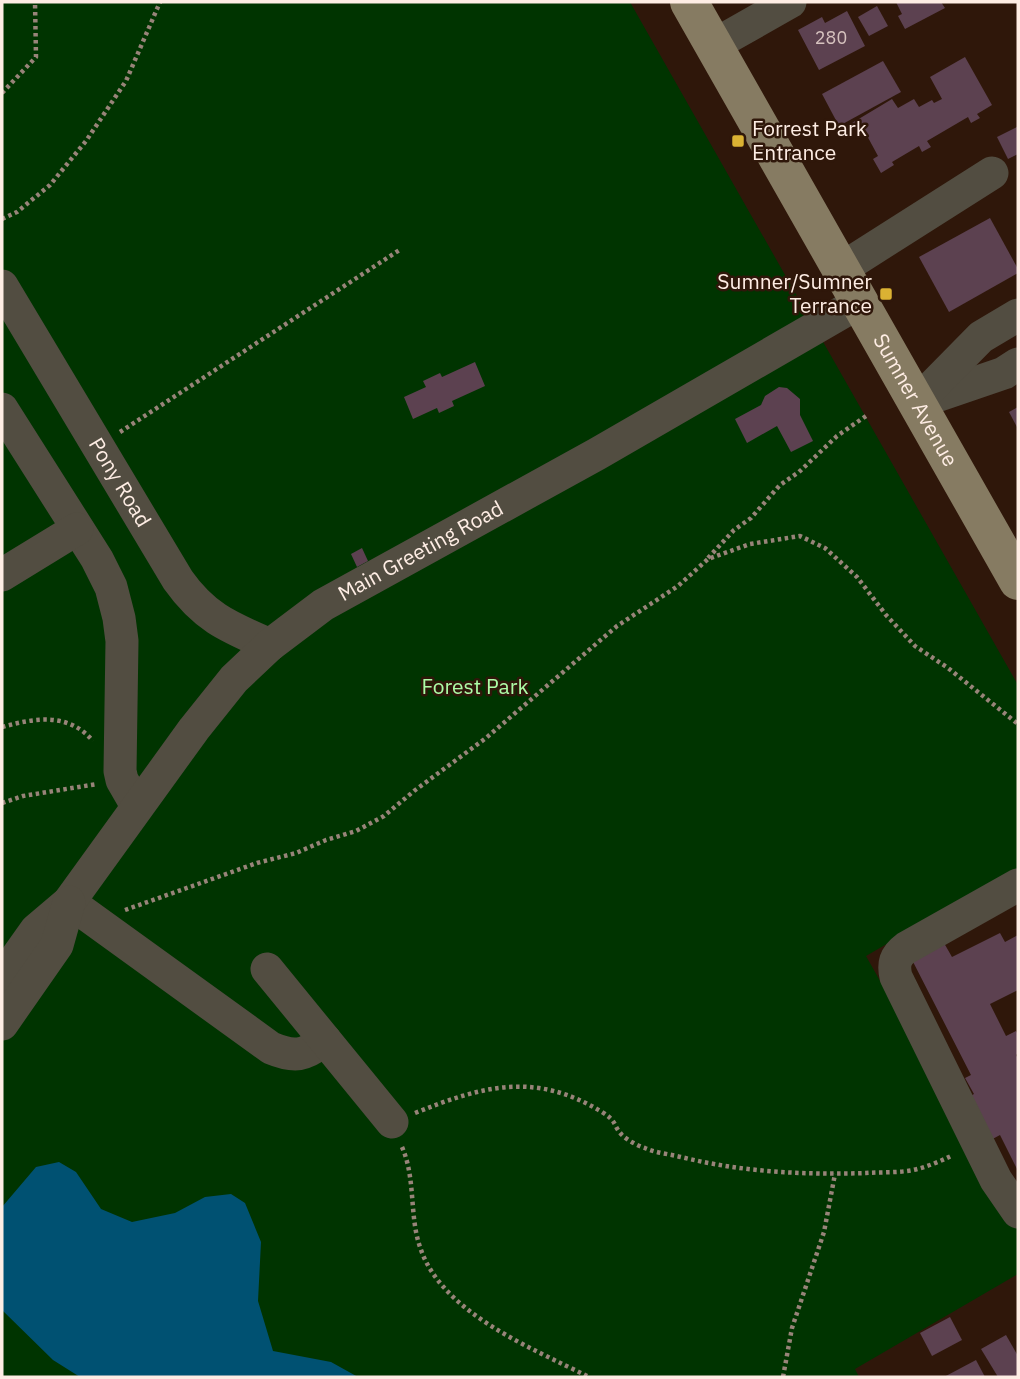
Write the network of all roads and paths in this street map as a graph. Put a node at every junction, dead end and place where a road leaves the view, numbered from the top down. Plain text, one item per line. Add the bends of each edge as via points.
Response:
1 (35, 2) edge
2 (160, 2) edge
3 (690, 2) edge
4 (790, 2) edge
5 (714, 46) junction
6 (2, 93) edge
7 (992, 173) dead end
8 (2, 219) edge
9 (401, 249) dead end
10 (841, 269) junction
11 (2, 286) edge
12 (860, 302) junction
13 (1018, 315) edge
14 (1018, 364) edge
15 (916, 403) junction
16 (2, 409) edge
17 (866, 416) dead end
18 (97, 446) junction
19 (77, 529) junction
20 (708, 559) junction
21 (2, 575) edge
22 (1018, 581) edge
23 (270, 645) junction
24 (1018, 724) edge
25 (2, 727) edge
26 (130, 793) junction
27 (2, 803) edge
28 (1018, 885) edge
29 (69, 902) junction
30 (101, 925) junction
31 (267, 969) dead end
32 (2, 978) edge
33 (2, 1024) edge
34 (325, 1040) junction
35 (392, 1122) junction
36 (978, 1143) junction
37 (835, 1174) junction
38 (1018, 1212) edge
39 (589, 1377) edge
40 (783, 1377) edge

1 - 6 path via 36,57
2 - 8 path via 126,81 86,141 50,185
3 - 5 main road, Sumner Avenue
4 - 5 street
5 - 10 main road, Sumner Avenue
7 - 10 street
9 - 18 path
10 - 12 main road, Sumner Avenue
11 - 18 street, Pony Road
12 - 15 main road, Sumner Avenue
12 - 23 street, Main Greeting Road via 597,454 323,604
13 - 15 street via 981,337
14 - 15 street
15 - 22 main road, Sumner Avenue
16 - 19 street
17 - 20 path via 780,485
18 - 23 street, Pony Road via 192,599 207,614
19 - 21 street
19 - 26 street via 104,572 119,618 118,759
20 - 24 path via 750,544 800,536 825,548 857,577 915,646
20 - 30 path via 678,586 617,626 486,738 384,816 296,853 143,903
23 - 26 street, Main Greeting Road
25 - 26 path via 28,719 66,721 90,737
26 - 27 path via 23,796
26 - 29 street, Main Greeting Road
28 - 36 street via 906,948 899,953 894,969
29 - 30 street
29 - 32 street, Main Greeting Road via 36,930
29 - 33 street, Main Greeting Road via 57,944
30 - 34 street via 271,1048 299,1054
31 - 34 street
34 - 35 street
35 - 37 path via 490,1087 517,1085 554,1091 588,1104 614,1120 622,1136 643,1148 767,1173
35 - 39 path via 405,1152 420,1249 446,1291 516,1340
36 - 37 path via 911,1171
36 - 38 street
37 - 40 path via 824,1232 792,1328

